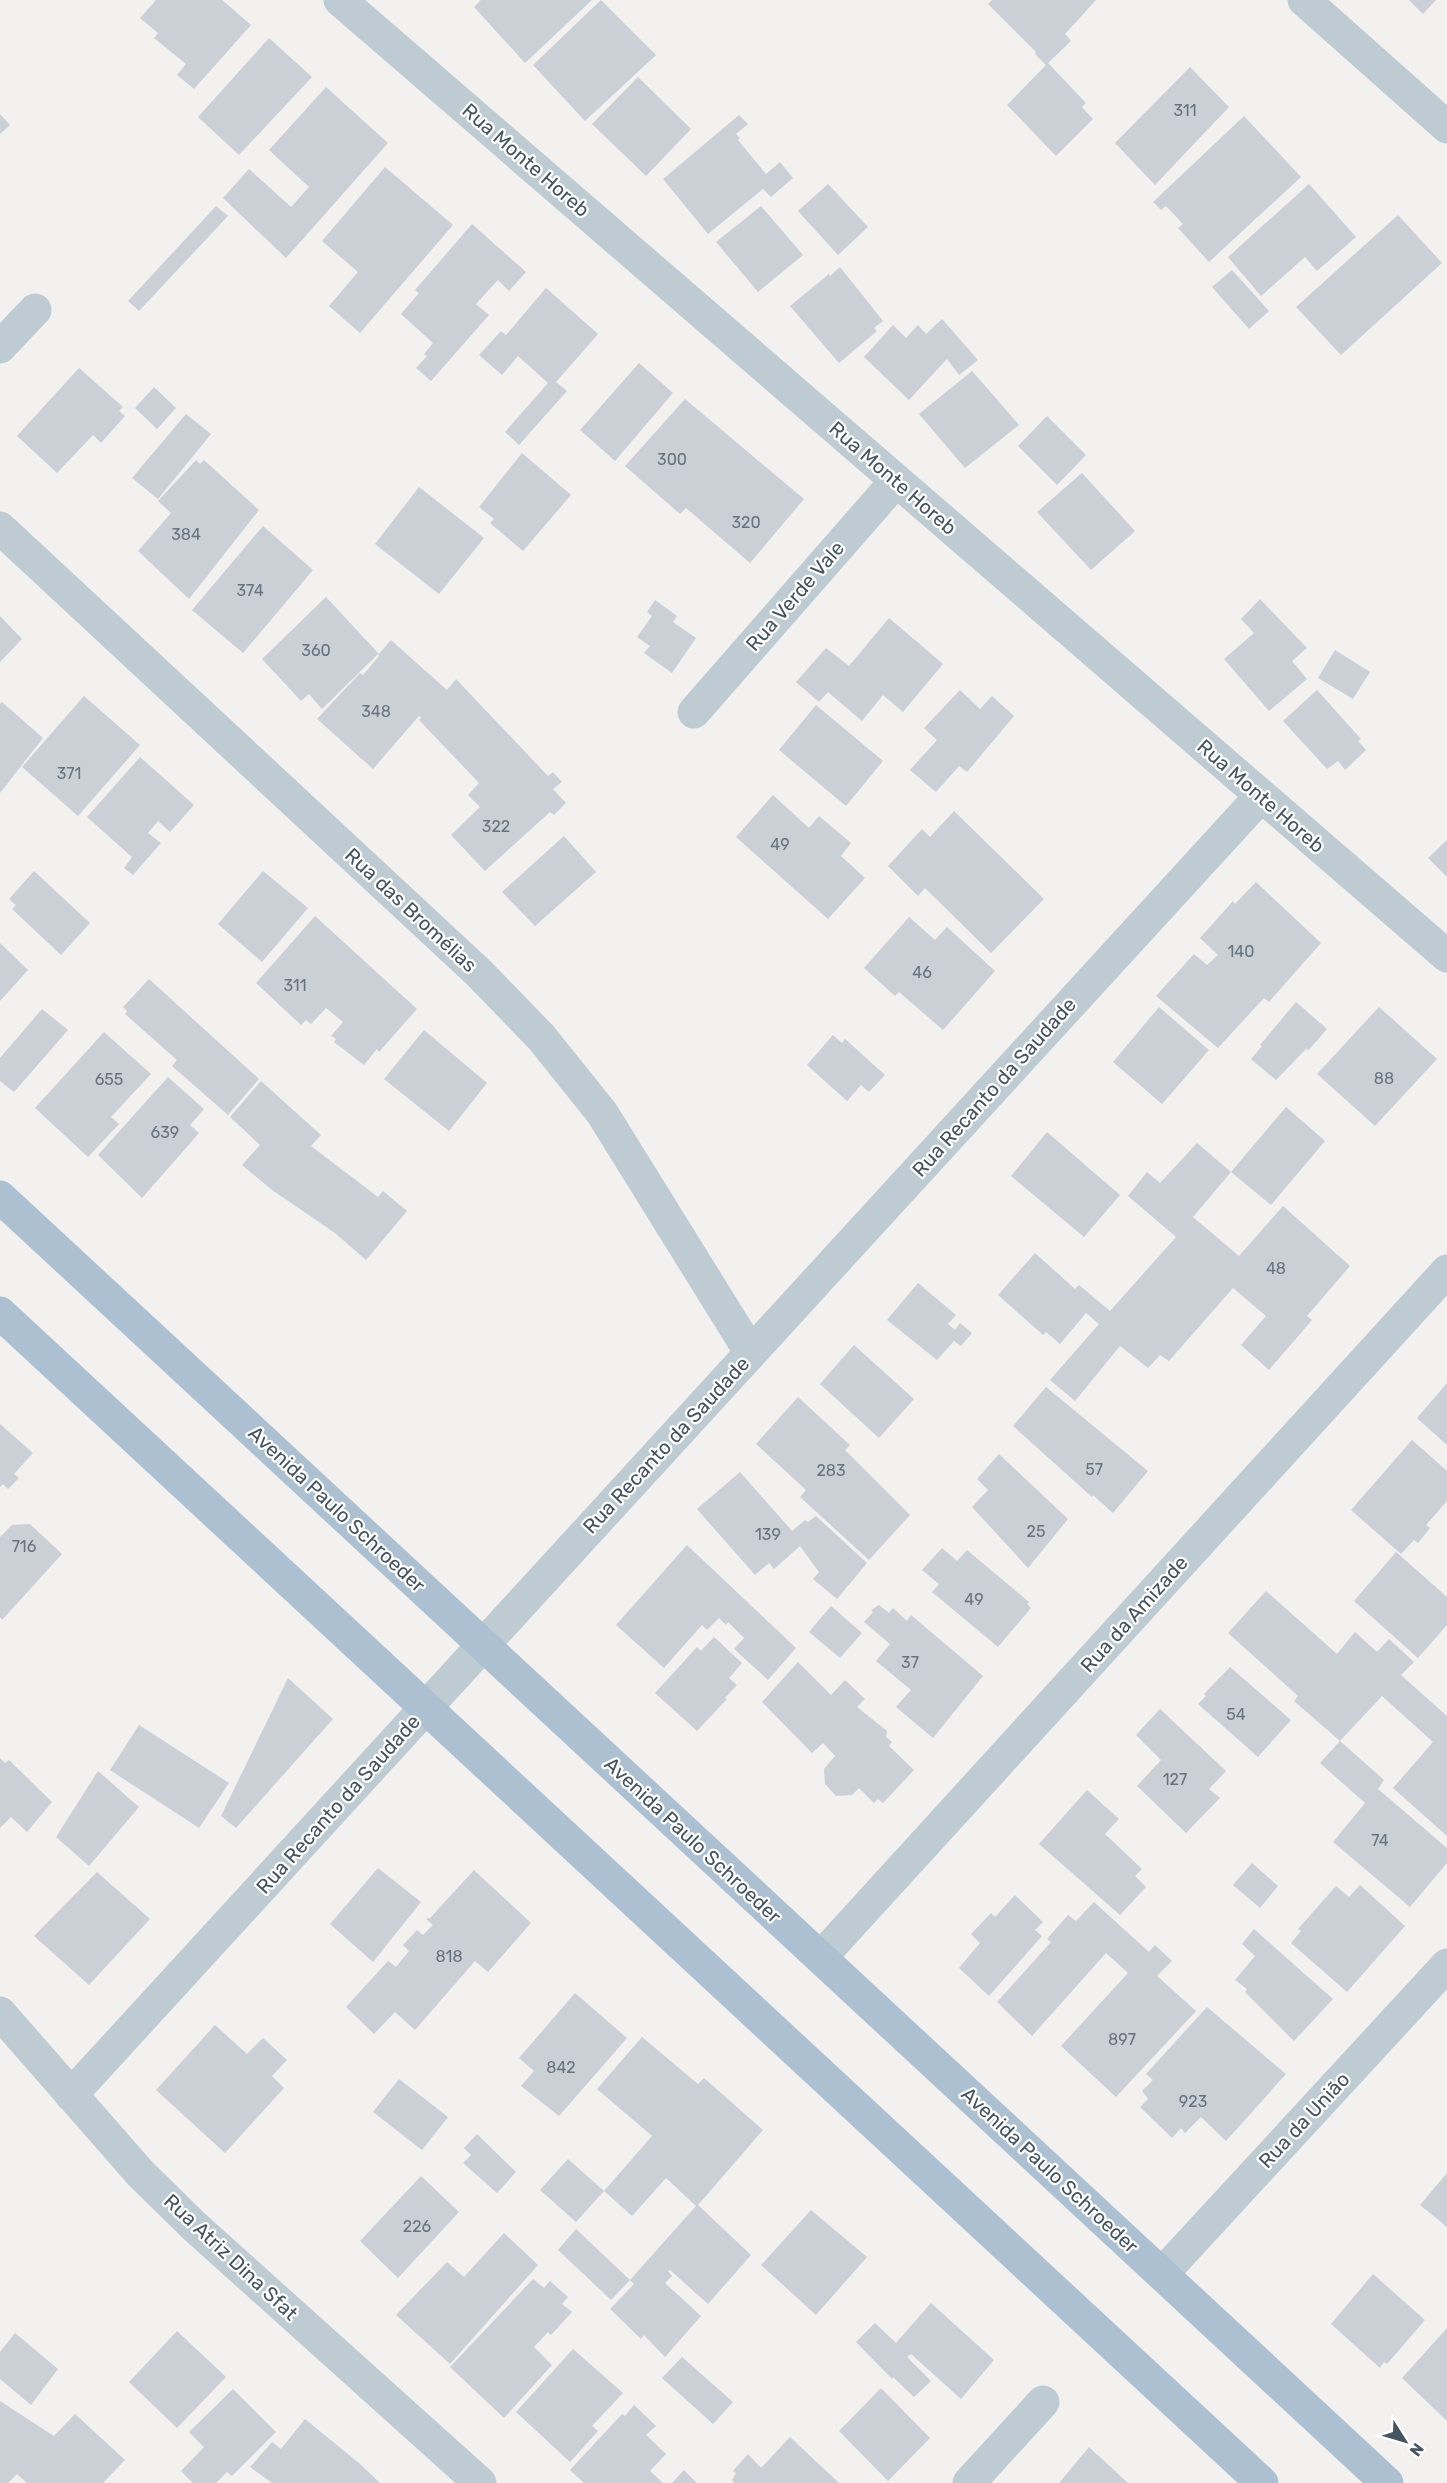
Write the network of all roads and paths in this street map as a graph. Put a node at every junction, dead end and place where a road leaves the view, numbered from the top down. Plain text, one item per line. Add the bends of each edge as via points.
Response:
1 (340, 0) edge
2 (1304, 0) edge
3 (1447, 127) edge
4 (35, 310) dead end
5 (0, 347) edge
6 (896, 481) junction
7 (0, 528) edge
8 (694, 712) dead end
9 (1261, 796) junction
10 (1447, 956) edge
11 (0, 1197) edge
12 (1447, 1271) edge
13 (0, 1313) edge
14 (751, 1353) junction
15 (483, 1645) junction
16 (425, 1708) junction
17 (821, 1957) junction
18 (1447, 1965) edge
19 (0, 2013) edge
20 (71, 2095) junction
21 (1162, 2274) junction
22 (1043, 2402) dead end
23 (480, 2483) edge
24 (969, 2483) edge
25 (1262, 2483) edge
26 (1387, 2483) edge

1 - 6 street, Rua Monte Horeb
2 - 3 street
4 - 5 street
6 - 8 street, Rua Verde Vale
6 - 9 street, Rua Monte Horeb
7 - 14 street, Rua das Bromélias via 479,973 542,1037 602,1113
9 - 10 street, Rua Monte Horeb
9 - 14 street, Rua Recanto da Saudade
11 - 15 main road, Avenida Paulo Schroeder
12 - 17 street, Rua da Amizade
13 - 16 main road
14 - 15 street, Rua Recanto da Saudade
15 - 16 street, Rua Recanto da Saudade
15 - 17 main road, Avenida Paulo Schroeder
16 - 20 street, Rua Recanto da Saudade
16 - 25 main road
17 - 21 main road, Avenida Paulo Schroeder
18 - 21 street, Rua da União
19 - 20 street, Rua Atriz Dina Sfat
20 - 23 street, Rua Atriz Dina Sfat via 140,2173 194,2226
21 - 26 main road, Avenida Paulo Schroeder
22 - 24 street

